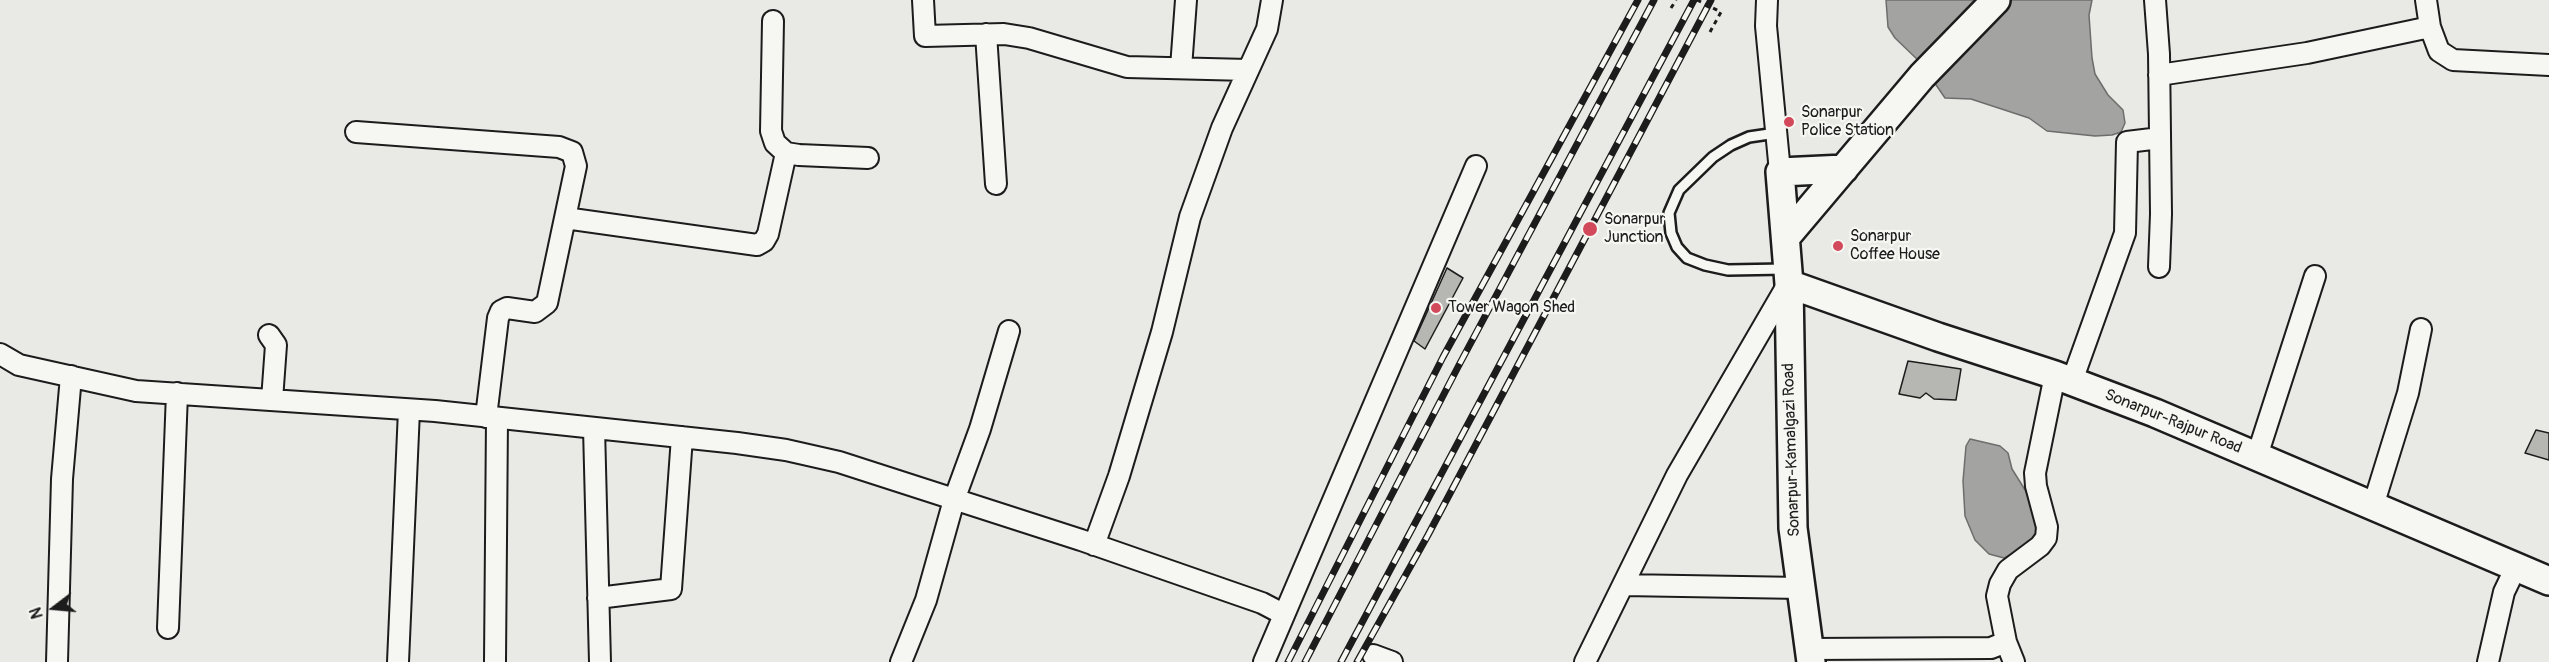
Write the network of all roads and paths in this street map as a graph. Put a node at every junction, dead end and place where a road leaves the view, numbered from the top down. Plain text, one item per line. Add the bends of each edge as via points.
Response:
1 (923, 0) edge
2 (1186, 0) edge
3 (1272, 0) edge
4 (1676, 0) edge
5 (1697, 0) edge
6 (1767, 0) edge
7 (1996, 0) edge
8 (2155, 0) edge
9 (2426, 0) edge
10 (1671, 8) dead end
11 (773, 21) dead end
12 (2430, 27) junction
13 (1710, 32) dead end
14 (986, 34) junction
15 (2549, 65) edge
16 (1181, 68) junction
17 (1248, 70) junction
18 (2159, 75) junction
19 (356, 132) dead end
20 (1776, 134) junction
21 (2160, 138) junction
22 (786, 153) junction
23 (868, 158) dead end
24 (1476, 166) dead end
25 (1844, 169) junction
26 (1780, 172) junction
27 (996, 184) dead end
28 (565, 218) junction
29 (1786, 237) junction
30 (2159, 267) dead end
31 (1788, 276) junction
32 (2315, 276) dead end
33 (2421, 329) dead end
34 (1009, 331) dead end
35 (268, 335) dead end
36 (0, 354) edge
37 (71, 376) junction
38 (2064, 378) junction
39 (177, 393) junction
40 (272, 400) junction
41 (410, 410) junction
42 (492, 417) junction
43 (594, 428) junction
44 (682, 437) junction
45 (2257, 456) junction
46 (954, 500) junction
47 (2373, 506) junction
48 (1094, 545) junction
49 (2516, 567) junction
50 (2549, 581) edge
51 (1623, 585) junction
52 (1801, 588) junction
53 (598, 598) junction
54 (1283, 614) junction
55 (168, 628) dead end
56 (2006, 642) junction
57 (1810, 656) edge
58 (57, 662) edge
59 (398, 662) edge
60 (495, 662) edge
61 (600, 662) edge
62 (901, 662) edge
63 (1264, 662) edge
64 (1585, 662) edge
65 (2014, 662) edge
66 (2488, 662) edge

1 - 14 street via 925,36
2 - 16 street
3 - 17 street via 1267,29
4 - 10 path
5 - 13 path, bridge via 1721,12
6 - 20 street
7 - 25 main road via 1922,76
8 - 18 street
9 - 12 street
11 - 22 street via 771,131 775,144
12 - 15 street via 2439,51 2453,60
12 - 18 street via 2307,53
14 - 16 street via 1029,38 1127,67
14 - 27 street
16 - 17 street
17 - 48 street via 1190,217 1162,332
18 - 21 street
19 - 28 street via 559,147 572,152 576,166
20 - 26 street
20 - 31 lane via 1749,137 1713,157 1679,190 1669,213 1671,233 1688,258 1728,270
21 - 30 street
21 - 38 street via 2127,142 2125,233
22 - 23 street
22 - 28 street via 768,234 758,245
24 - 54 street
25 - 26 main road
25 - 29 main road
26 - 29 main road, Sonarpur-Kamalgazi Road
28 - 42 street via 547,303 535,312 507,308 498,318
29 - 31 main road, Sonarpur-Kamalgazi Road
31 - 38 main road, Sonarpur-Rajpur Road via 1938,337
31 - 51 street via 1677,474
31 - 52 main road, Sonarpur-Kamalgazi Road via 1793,528
32 - 45 street
33 - 47 street via 2408,393
34 - 46 street
35 - 40 street via 276,345
36 - 37 street via 20,365
37 - 39 street via 136,391
37 - 58 street via 62,479
38 - 45 main road, Sonarpur-Rajpur Road
38 - 56 street via 2035,473 2046,538 2008,570 1997,596
39 - 40 street
39 - 55 street
40 - 41 street
41 - 42 street
41 - 59 street
42 - 43 street
42 - 60 street
43 - 44 street
43 - 53 street
44 - 46 street via 737,442 839,462
44 - 53 street via 670,589
45 - 47 main road, Sonarpur-Rajpur Road
46 - 48 street
46 - 62 street via 926,600
47 - 49 main road, Sonarpur-Rajpur Road
48 - 54 street via 1262,603
49 - 50 main road, Sonarpur-Rajpur Road
49 - 66 street via 2504,591
51 - 52 street
51 - 64 street
52 - 57 main road, Sonarpur-Kamalgazi Road
53 - 61 street
54 - 63 street
56 - 57 street via 1991,648
56 - 65 street

